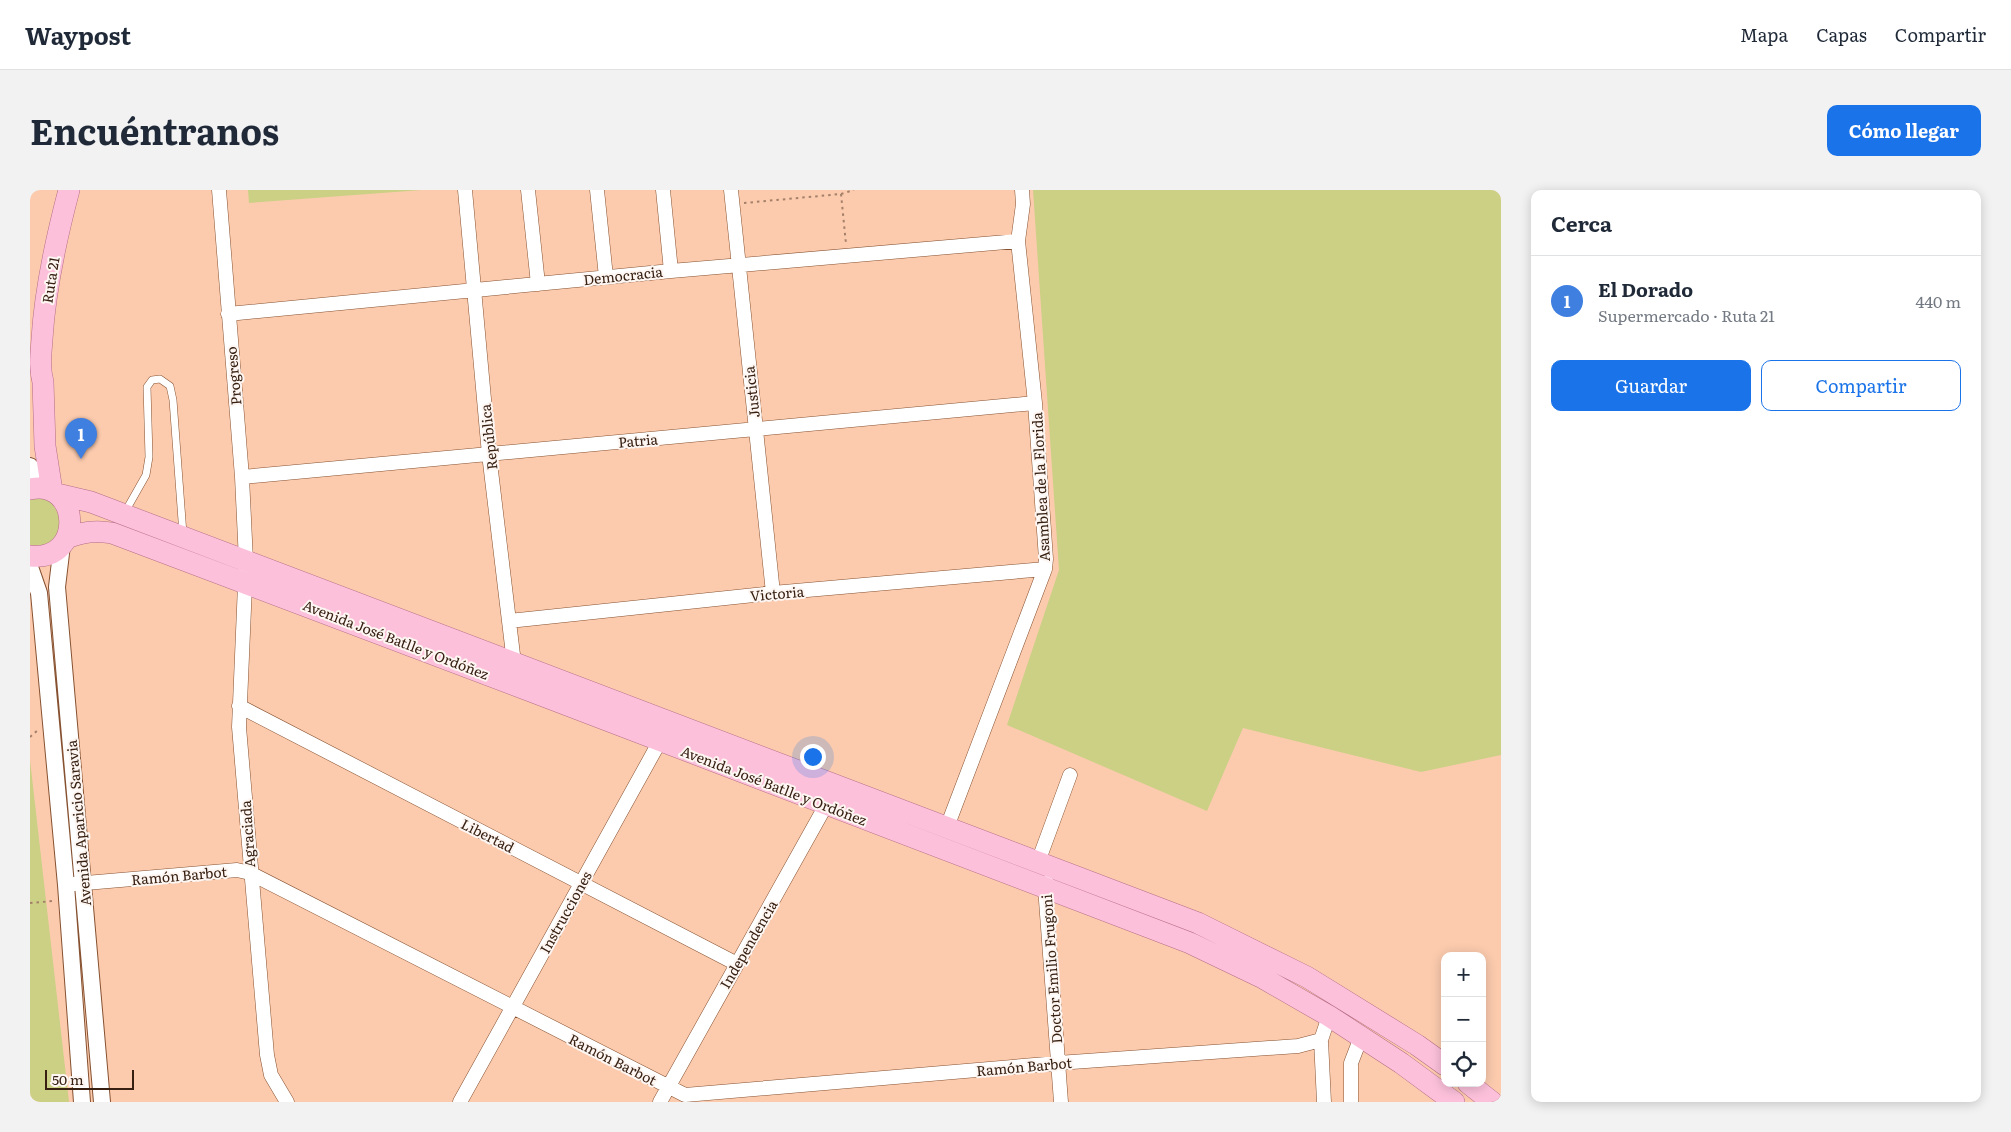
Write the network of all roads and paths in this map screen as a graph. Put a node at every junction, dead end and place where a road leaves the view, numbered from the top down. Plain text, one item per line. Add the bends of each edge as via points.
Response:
1 (69, 190) edge
2 (219, 190) edge
3 (465, 190) edge
4 (528, 190) edge
5 (597, 190) edge
6 (663, 190) edge
7 (834, 190) edge
8 (854, 190) edge
9 (1022, 190) edge
10 (835, 194) junction
11 (841, 194) junction
12 (731, 197) edge
13 (1018, 241) junction
14 (848, 256) junction
15 (738, 265) junction
16 (671, 271) junction
17 (606, 277) junction
18 (538, 284) junction
19 (474, 290) junction
20 (228, 314) junction
21 (40, 371) junction
22 (1035, 403) junction
23 (30, 414) edge
24 (754, 429) junction
25 (489, 454) junction
26 (30, 466) edge
27 (242, 477) junction
28 (46, 491) edge
29 (124, 514) junction
30 (183, 537) junction
31 (64, 542) junction
32 (30, 556) edge
33 (246, 561) junction
34 (30, 567) edge
35 (1045, 570) junction
36 (246, 584) junction
37 (57, 587) junction
38 (773, 593) junction
39 (34, 594) edge
40 (509, 621) junction
41 (512, 673) junction
42 (239, 706) junction
43 (667, 720) junction
44 (660, 742) junction
45 (1070, 774) dead end
46 (831, 796) junction
47 (946, 827) junction
48 (1045, 872) junction
49 (250, 873) junction
50 (84, 883) junction
51 (581, 883) junction
52 (66, 893) junction
53 (30, 902) edge
54 (1270, 958) junction
55 (737, 964) junction
56 (1262, 978) junction
57 (512, 1008) junction
58 (1329, 1016) junction
59 (1361, 1036) junction
60 (1321, 1040) junction
61 (1441, 1062) edge
62 (1058, 1063) junction
63 (668, 1087) junction
64 (1473, 1087) edge
65 (82, 1102) edge
66 (102, 1102) edge
67 (287, 1102) edge
68 (460, 1102) edge
69 (660, 1102) edge
70 (1061, 1102) edge
71 (1324, 1102) edge
72 (1351, 1102) edge
73 (1454, 1102) edge
74 (1492, 1102) edge

1 - 21 main road, Ruta 21 via 52,263 43,321
2 - 20 street, Progreso
3 - 19 street, República
4 - 18 street
5 - 17 street
6 - 16 street
7 - 10 path
8 - 11 path
9 - 13 street, Asamblea de la Florida
10 - 11 path
10 - 12 path
11 - 14 path
12 - 15 street, Justicia
13 - 14 street, Democracia
13 - 22 street, Asamblea de la Florida
14 - 15 street, Democracia
15 - 16 street, Democracia
15 - 24 street, Justicia
16 - 17 street, Democracia
17 - 18 street, Democracia
18 - 19 street, Democracia
19 - 20 street, Democracia
19 - 25 street, República
20 - 27 street, Progreso
21 - 23 main road, Ruta 21
21 - 28 main road, Ruta 21
22 - 24 street, Patria
22 - 35 street, Asamblea de la Florida
24 - 25 street, Patria
24 - 38 street, Justicia
25 - 27 street, Patria
25 - 40 street, República
26 - 28 street
27 - 33 street, Progreso
28 - 29 main road, Avenida José Batlle y Ordóñez
28 - 31 main road via 64,501 69,510 70,529
29 - 30 main road, Avenida José Batlle y Ordóñez
29 - 30 lane via 146,475 149,457 147,387 152,380 160,379 170,386 173,400
30 - 33 main road, Avenida José Batlle y Ordóñez
31 - 32 main road, Avenida José Batlle y Ordóñez via 53,552
31 - 36 main road, Avenida José Batlle y Ordóñez via 84,532 112,533
31 - 37 street, Avenida Aparicio Saravia
33 - 36 street, Agraciada
33 - 41 main road, Avenida José Batlle y Ordóñez
34 - 39 street, Avenida Aparicio Saravia
35 - 38 street, Victoria
35 - 47 street, Asamblea de la Florida
36 - 41 main road, Avenida José Batlle y Ordóñez
36 - 42 street, Agraciada
37 - 39 lane
37 - 50 street, Avenida Aparicio Saravia
38 - 40 street, Victoria
39 - 52 street, Avenida Aparicio Saravia
40 - 41 street, República
41 - 43 main road, Avenida José Batlle y Ordóñez
41 - 44 main road, Avenida José Batlle y Ordóñez
42 - 49 street, Agraciada
42 - 51 street, Libertad
43 - 44 street, Instrucciones
43 - 46 main road, Avenida José Batlle y Ordóñez
44 - 46 main road, Avenida José Batlle y Ordóñez
44 - 51 street, Instrucciones
45 - 48 street
46 - 47 main road, Avenida José Batlle y Ordóñez
46 - 48 main road, Avenida José Batlle y Ordóñez
46 - 55 street, Independencia
47 - 48 main road, Avenida José Batlle y Ordóñez
48 - 54 main road, Avenida José Batlle y Ordóñez via 1198,924
48 - 56 main road, Avenida José Batlle y Ordóñez
48 - 62 street, Doctor Emilio Frugoni
49 - 50 street, Ramón Barbot via 237,870
49 - 57 street, Ramón Barbot
49 - 67 street, Agraciada via 267,1055 271,1075
50 - 52 street, Ramón Barbot
50 - 66 street, Avenida Aparicio Saravia
51 - 55 street, Libertad
51 - 57 street, Instrucciones
52 - 53 path
52 - 65 street, Avenida Aparicio Saravia
54 - 56 street
54 - 61 main road, Avenida José Batlle y Ordóñez via 1338,995
55 - 63 street, Independencia
56 - 58 main road, Avenida José Batlle y Ordóñez
57 - 63 street, Ramón Barbot
57 - 68 street, Instrucciones
58 - 59 main road, Avenida José Batlle y Ordóñez
58 - 60 street
59 - 72 street via 1351,1063
59 - 73 main road, Avenida José Batlle y Ordóñez
60 - 62 street, Ramón Barbot via 1298,1046
60 - 71 street
62 - 63 street, Ramón Barbot via 685,1095
62 - 70 street, Doctor Emilio Frugoni
63 - 69 street, Independencia
64 - 74 main road

